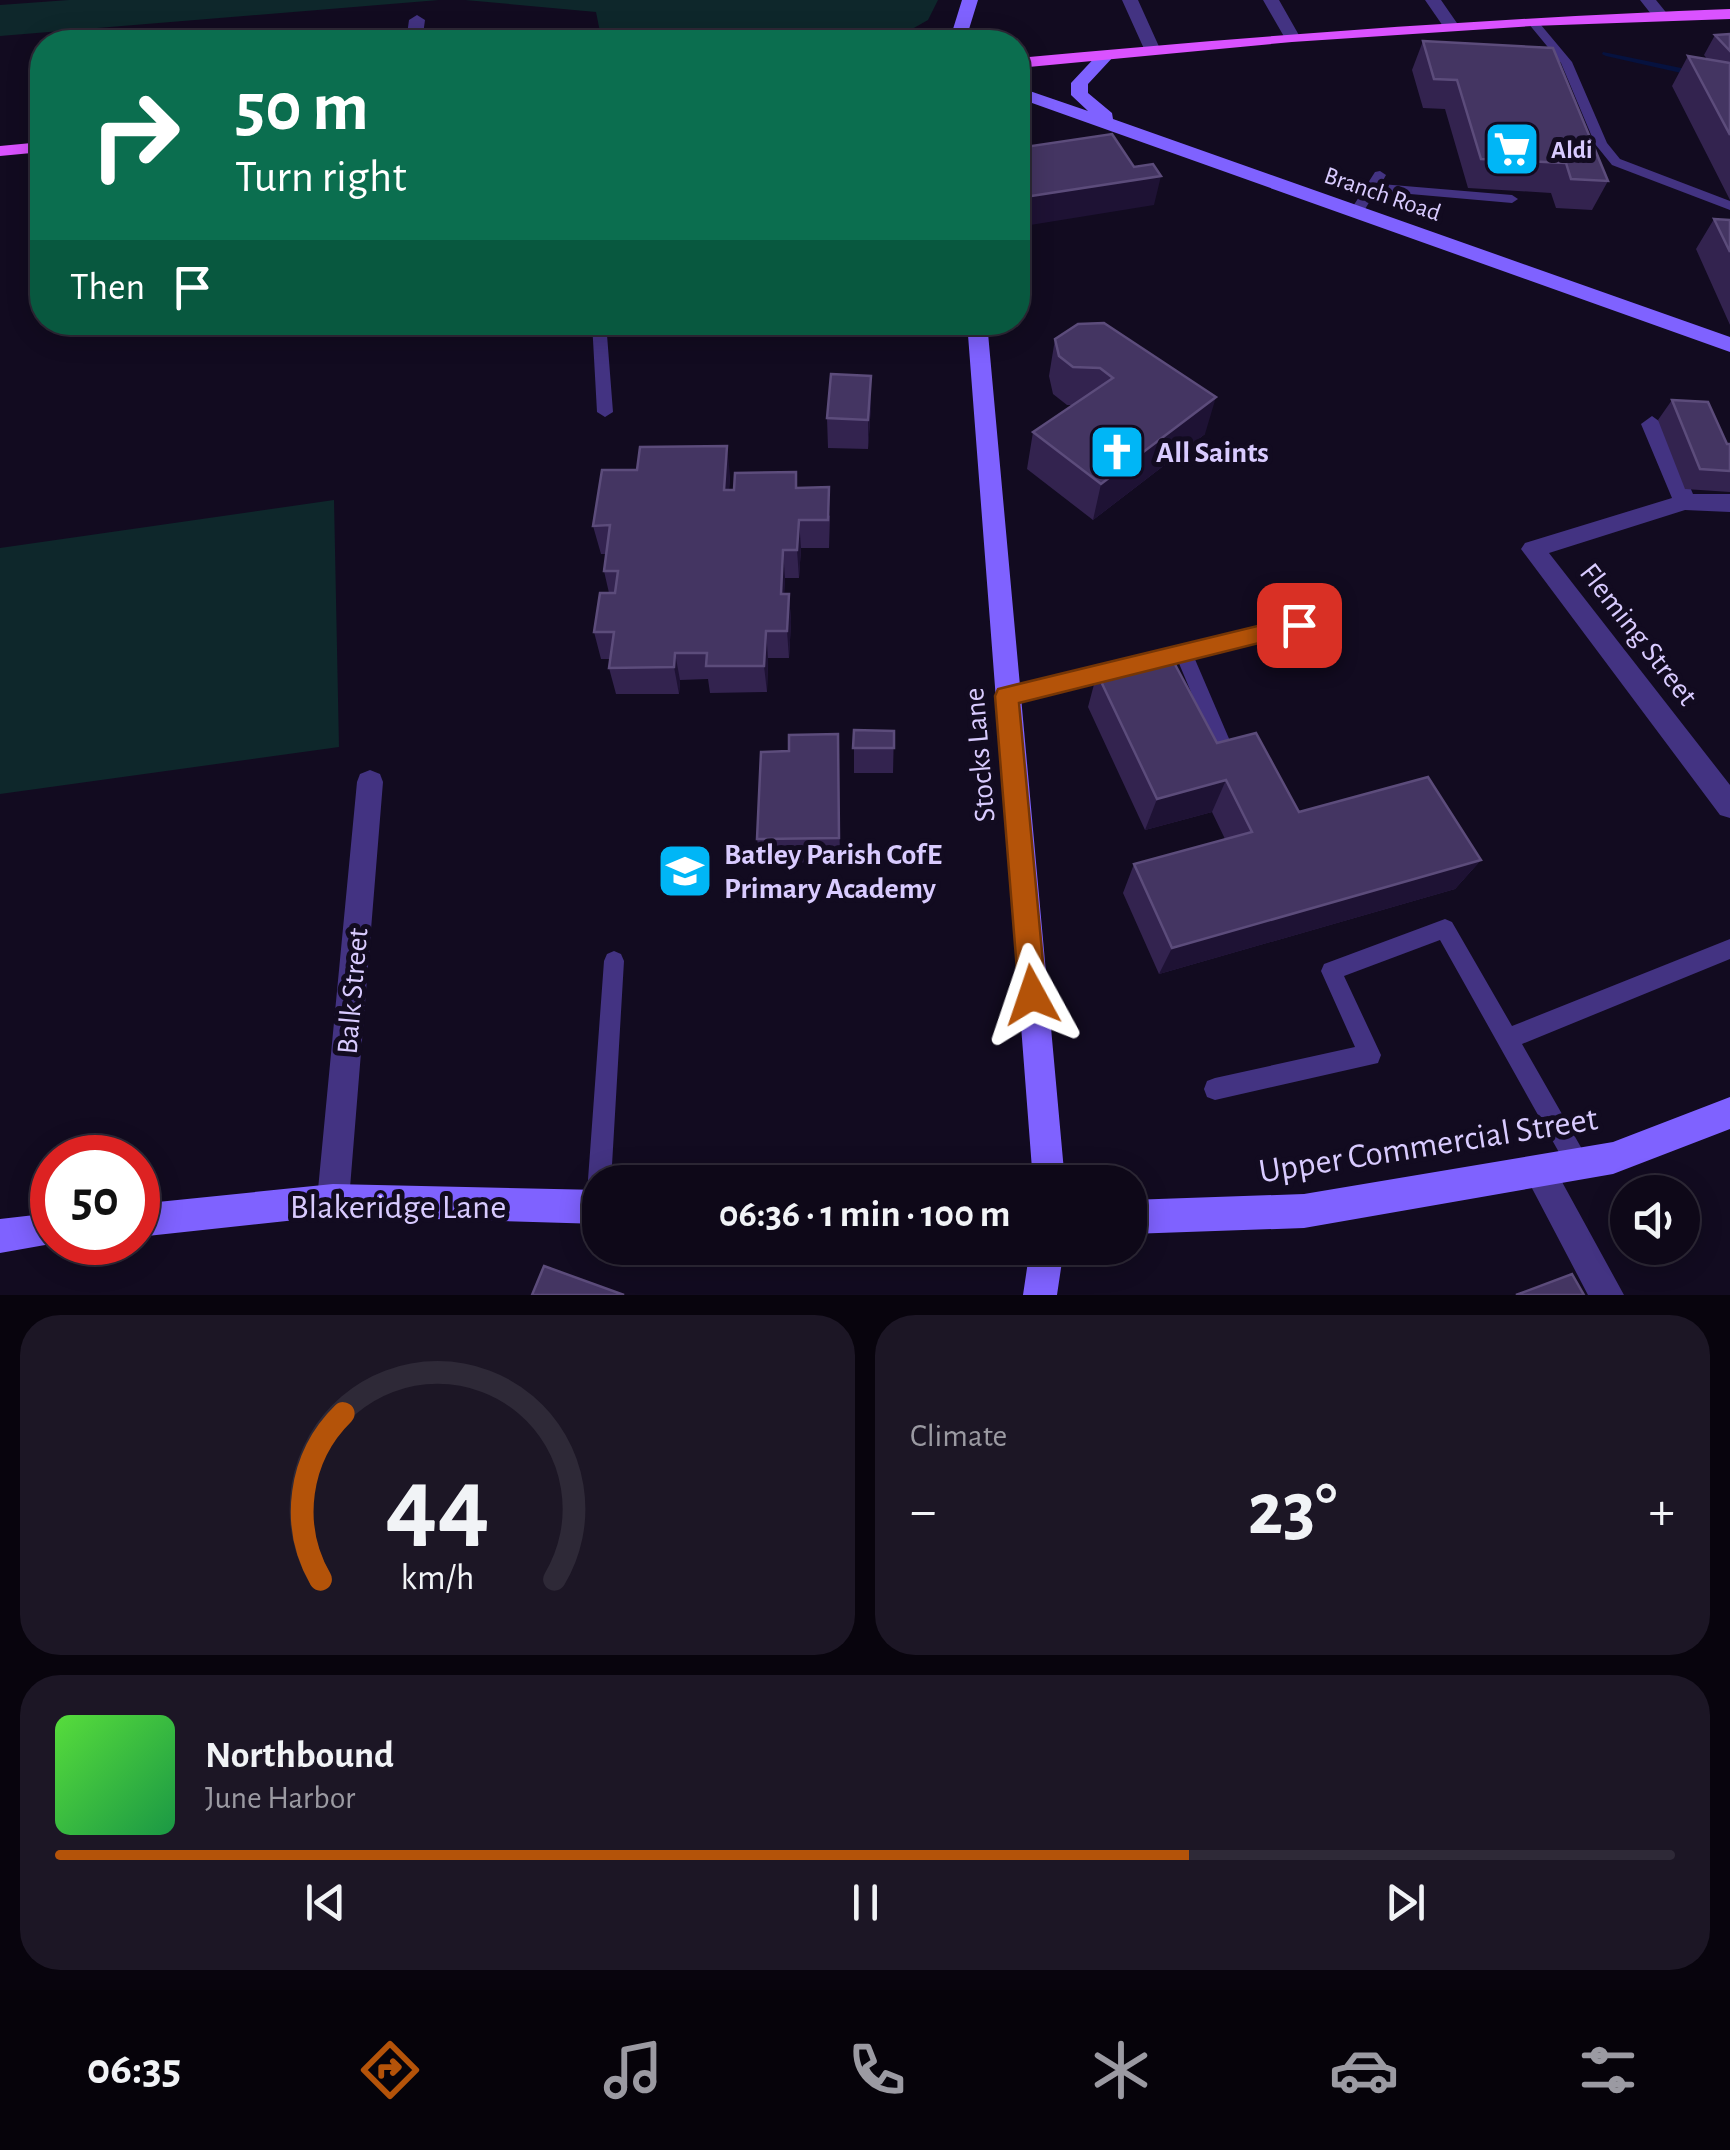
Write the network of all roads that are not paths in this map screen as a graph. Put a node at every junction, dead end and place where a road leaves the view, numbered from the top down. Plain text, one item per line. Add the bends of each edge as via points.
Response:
1 (970, 0) edge
2 (1130, 0) edge
3 (1271, 0) edge
4 (1433, 0) edge
5 (1648, 0) edge
6 (1730, 14) edge
7 (1661, 16) junction
8 (417, 20) dead end
9 (1532, 21) junction
10 (1451, 26) junction
11 (416, 30) edge
12 (961, 30) edge
13 (1292, 37) junction
14 (1153, 52) junction
15 (1106, 56) junction
16 (1030, 62) edge
17 (1030, 96) edge
18 (1132, 133) junction
19 (30, 148) edge
20 (0, 151) edge
21 (1512, 199) dead end
22 (1730, 206) edge
23 (1358, 211) junction
24 (600, 335) edge
25 (978, 335) edge
26 (1730, 345) edge
27 (605, 412) dead end
28 (1652, 424) dead end
29 (1685, 502) junction
30 (1730, 503) edge
31 (1299, 625) dead end
32 (1183, 653) junction
33 (1007, 696) junction
34 (1221, 741) edge
35 (370, 782) dead end
36 (1730, 806) edge
37 (1730, 948) edge
38 (614, 961) dead end
39 (1507, 1039) junction
40 (1215, 1089) dead end
41 (1730, 1113) edge
42 (1578, 1164) junction
43 (602, 1165) edge
44 (1047, 1165) edge
45 (1538, 1170) junction
46 (333, 1200) junction
47 (582, 1207) edge
48 (1147, 1216) edge
49 (160, 1219) edge
50 (30, 1233) edge
51 (0, 1236) edge
52 (1044, 1265) edge
53 (1040, 1295) edge
54 (1607, 1295) edge

1 - 12 street
2 - 14 street
3 - 13 street
4 - 10 street
5 - 7 street
6 - 7 main road
7 - 9 main road
8 - 11 street
9 - 10 main road
9 - 22 lane via 1566,62 1601,144 1616,162
10 - 13 main road
13 - 14 main road
14 - 15 main road
15 - 16 main road
15 - 18 street via 1079,83 1080,94 1094,111
17 - 18 street, Branch Road
18 - 23 street, Branch Road
19 - 20 main road
21 - 23 lane via 1377,181
23 - 26 street, Branch Road
24 - 27 lane
25 - 33 street, Stocks Lane
28 - 29 street
29 - 30 street
29 - 36 street, Fleming Street via 1533,549
31 - 32 lane
32 - 33 lane
32 - 34 lane
33 - 44 street, Stocks Lane
35 - 46 street, Balk Street
37 - 39 lane
38 - 43 lane
39 - 40 lane via 1444,929 1331,971 1370,1054
39 - 42 lane
41 - 42 street, Upper Commercial Street via 1612,1158
42 - 45 street, Upper Commercial Street
45 - 48 street, Upper Commercial Street via 1304,1211
45 - 54 street
46 - 47 street, Blakeridge Lane
46 - 49 street, Blakeridge Lane
50 - 51 street
52 - 53 street

